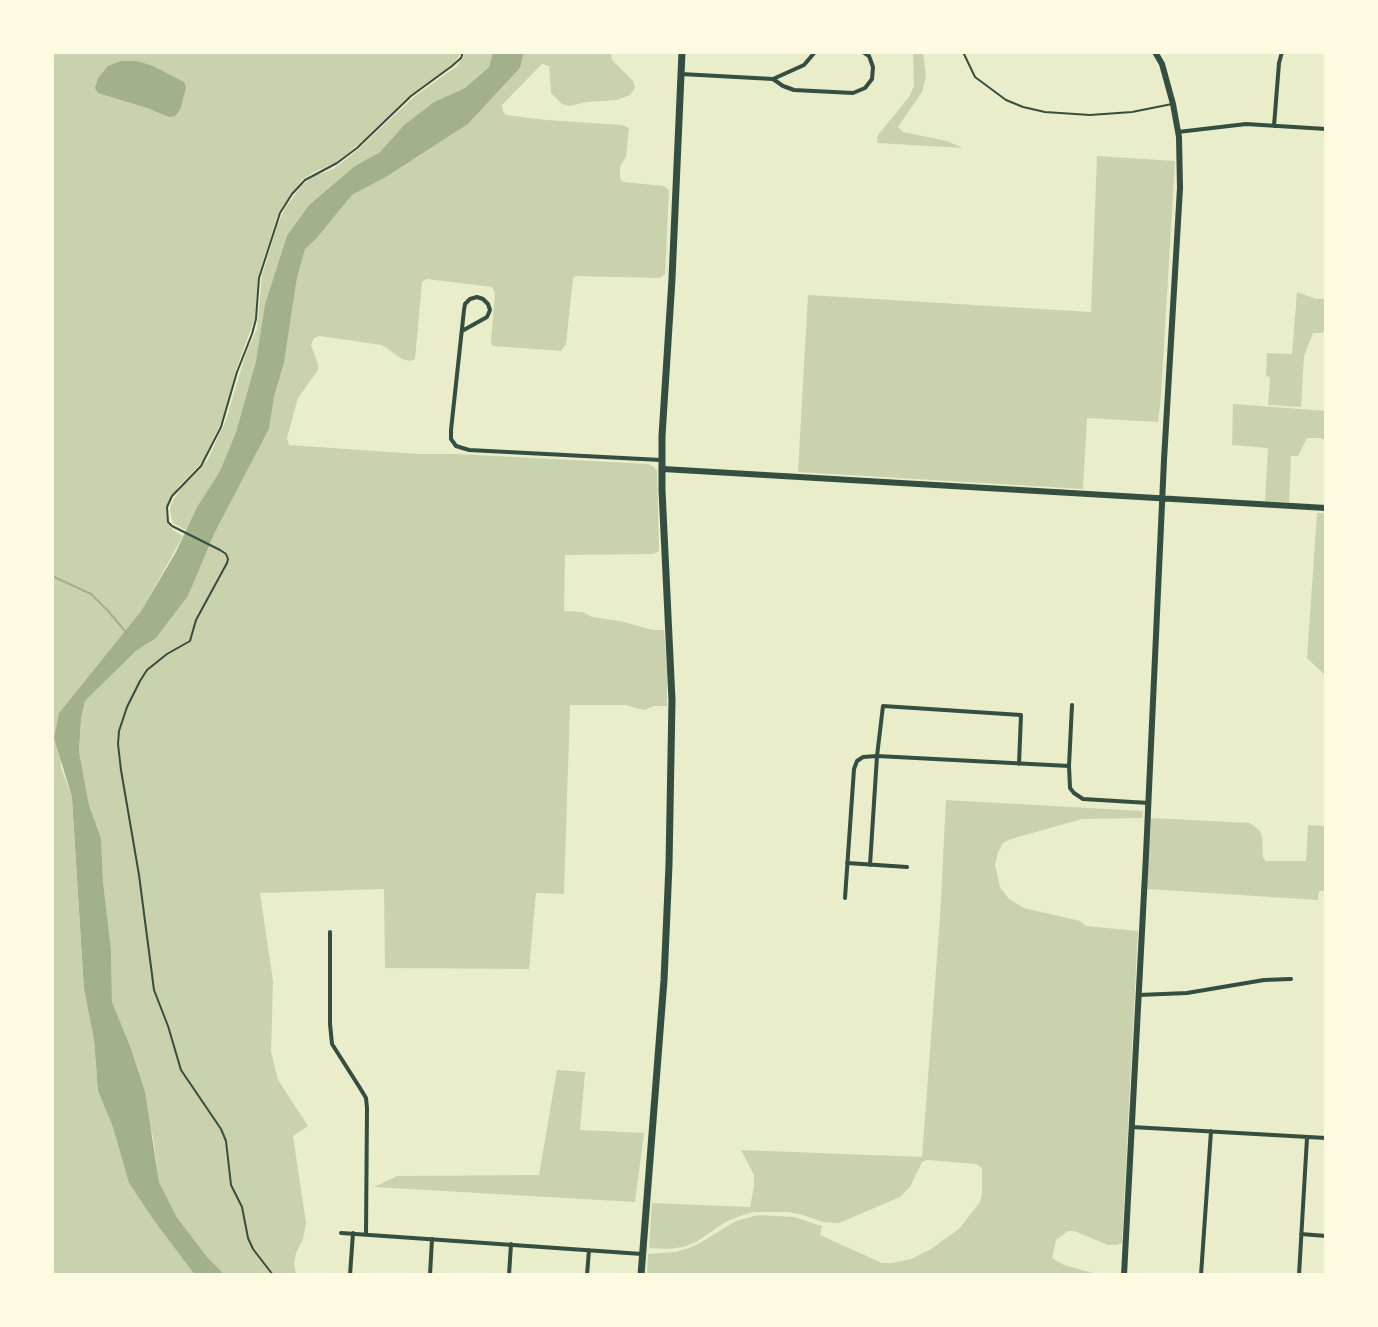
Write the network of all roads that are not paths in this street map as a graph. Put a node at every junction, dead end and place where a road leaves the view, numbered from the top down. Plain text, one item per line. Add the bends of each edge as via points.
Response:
1 (682, 52) edge
2 (815, 52) edge
3 (863, 52) edge
4 (963, 52) edge
5 (1155, 52) edge
6 (1282, 52) edge
7 (681, 74) junction
8 (773, 79) junction
9 (1173, 104) junction
10 (1274, 126) junction
11 (1326, 129) edge
12 (1178, 132) junction
13 (462, 331) junction
14 (663, 460) junction
15 (663, 469) junction
16 (1163, 498) junction
17 (1326, 508) edge
18 (1072, 705) dead end
19 (877, 756) junction
20 (1019, 764) junction
21 (1069, 766) junction
22 (1149, 803) junction
23 (847, 863) junction
24 (870, 865) junction
25 (907, 867) dead end
26 (845, 898) dead end
27 (330, 932) dead end
28 (1291, 979) dead end
29 (1139, 995) junction
30 (1132, 1127) junction
31 (1211, 1131) junction
32 (1307, 1136) junction
33 (1326, 1138) edge
34 (341, 1233) dead end
35 (353, 1233) junction
36 (366, 1234) junction
37 (1301, 1234) junction
38 (1326, 1236) edge
39 (432, 1239) junction
40 (511, 1244) junction
41 (589, 1250) junction
42 (643, 1254) junction
43 (350, 1275) edge
44 (430, 1275) edge
45 (509, 1275) edge
46 (587, 1275) edge
47 (641, 1275) edge
48 (1124, 1275) edge
49 (1201, 1275) edge
50 (1299, 1275) edge

1 - 7 main road
2 - 8 street via 804,65
3 - 8 street via 873,67 872,79 853,93 794,90
4 - 9 lane via 975,77 1006,100 1045,112 1090,115
5 - 9 main road
6 - 10 street
7 - 8 street
7 - 14 main road
9 - 12 main road
10 - 11 street
10 - 12 street
12 - 16 main road via 1180,188
13 - 13 street via 465,304 483,299 490,310 487,317
13 - 14 street via 451,430 456,446
14 - 15 main road
15 - 16 main road
15 - 42 main road via 672,696 670,838
16 - 17 main road
16 - 22 main road
18 - 21 street
19 - 20 street
19 - 20 street via 883,706 1021,715
19 - 23 street via 863,757 854,769
19 - 24 street
20 - 21 street
21 - 22 street via 1070,788 1083,799
22 - 29 main road
23 - 24 street
23 - 26 street
24 - 25 street
27 - 36 street via 332,1044 366,1098
28 - 29 street
29 - 30 main road
30 - 31 street
30 - 48 main road
31 - 32 street
31 - 49 street
32 - 33 street
32 - 37 street
34 - 35 street
35 - 36 street
35 - 43 street
36 - 39 street
37 - 38 street
37 - 50 street
39 - 40 street
39 - 44 street
40 - 41 street
40 - 45 street
41 - 42 street
41 - 46 street
42 - 47 main road

